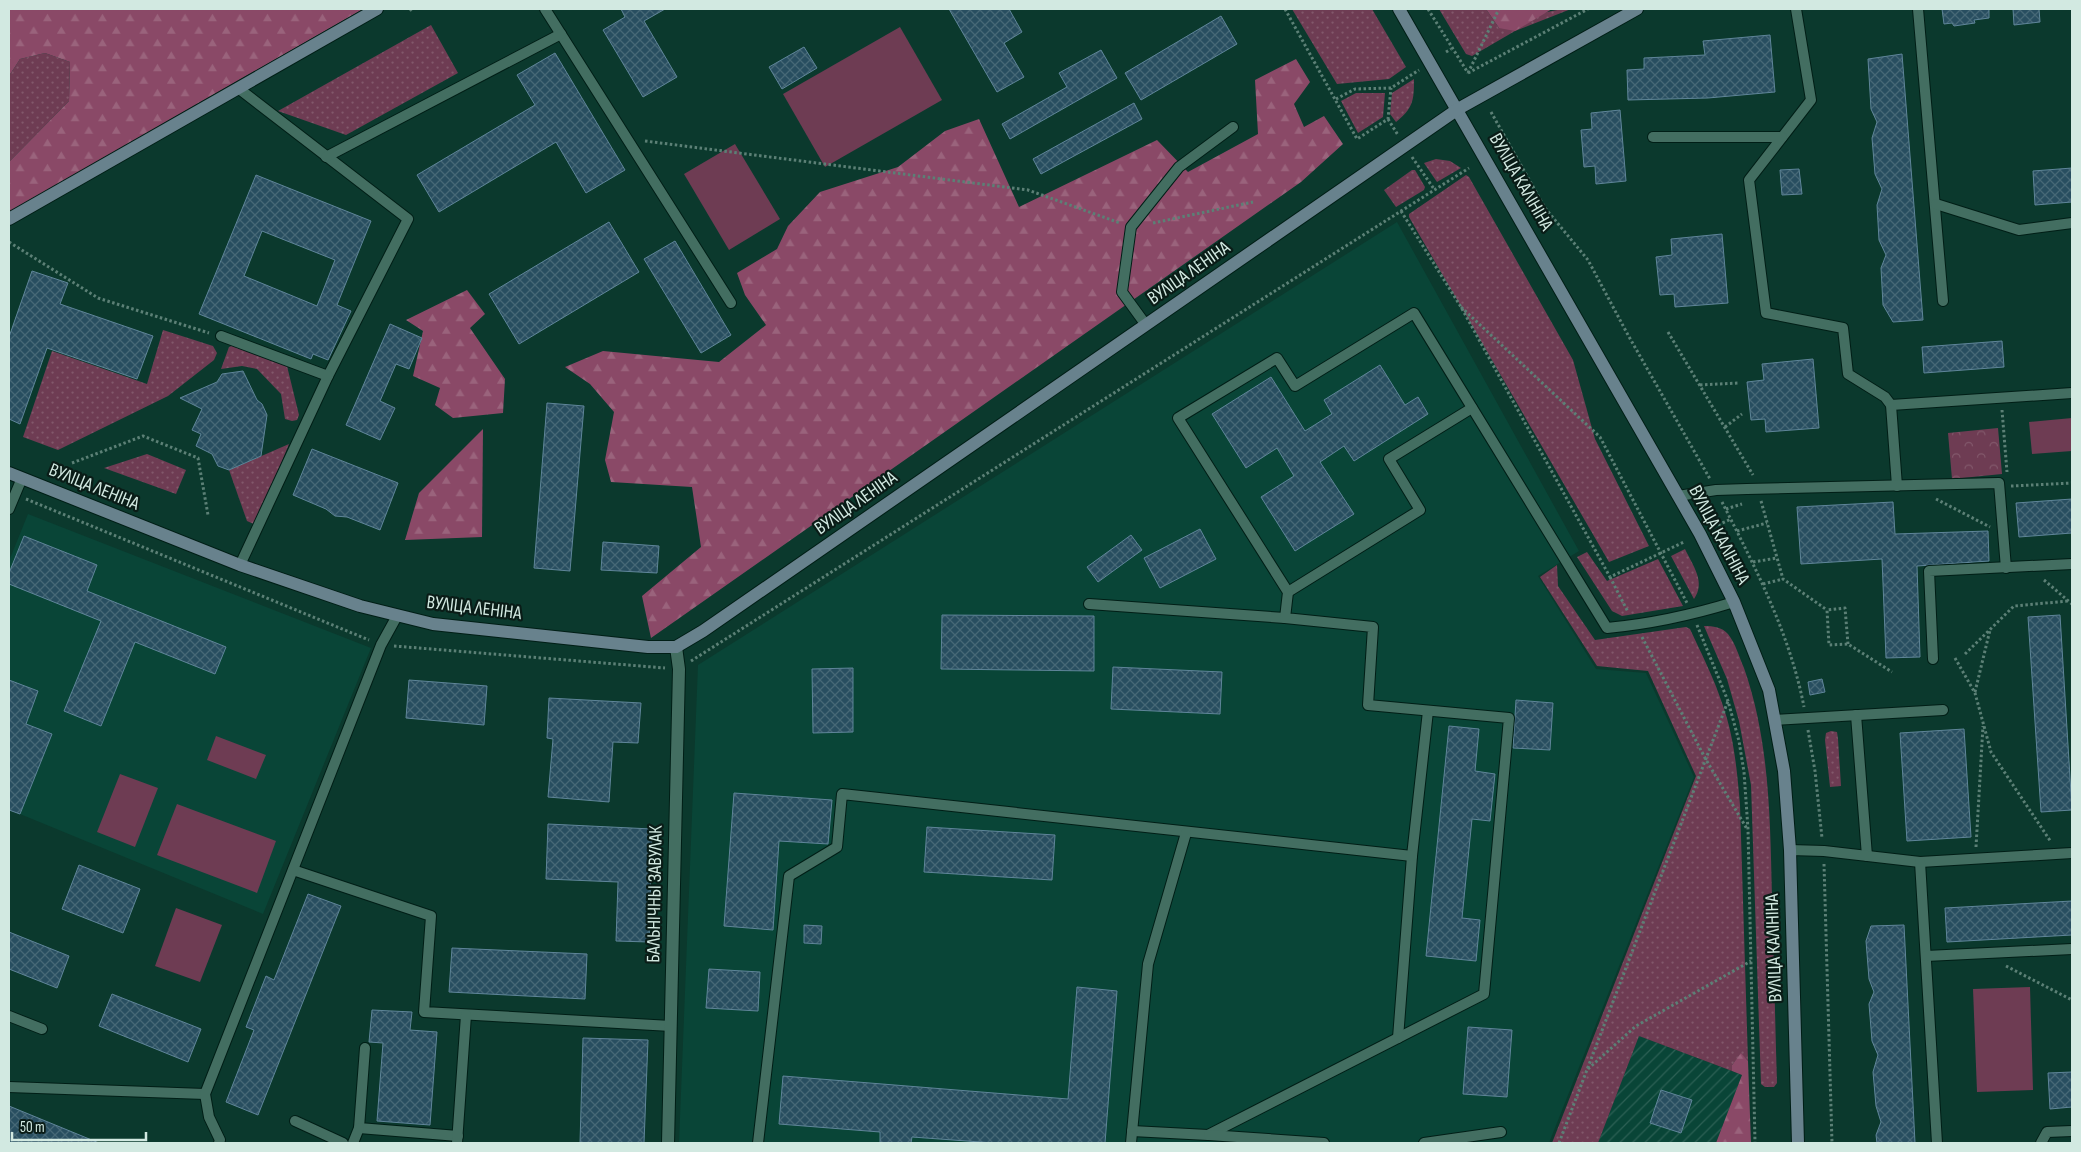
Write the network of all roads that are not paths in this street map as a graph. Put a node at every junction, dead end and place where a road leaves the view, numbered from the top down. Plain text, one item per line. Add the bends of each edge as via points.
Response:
1 (377, 9) edge
2 (545, 9) edge
3 (1399, 9) edge
4 (1637, 9) edge
5 (1796, 9) edge
6 (1918, 9) edge
7 (561, 34) junction
8 (238, 88) junction
9 (1458, 109) junction
10 (1233, 127) dead end
11 (1653, 137) dead end
12 (1782, 137) junction
13 (326, 157) junction
14 (1936, 204) junction
15 (9, 219) edge
16 (2072, 223) edge
17 (1943, 300) dead end
18 (731, 303) dead end
19 (1146, 326) junction
20 (223, 337) road end
21 (328, 376) junction
22 (2072, 393) edge
23 (1891, 405) junction
24 (1472, 408) junction
25 (9, 473) edge
26 (22, 478) junction
27 (1897, 486) junction
28 (1678, 496) junction
29 (9, 509) edge
30 (240, 564) junction
31 (2072, 564) edge
32 (2006, 568) junction
33 (1288, 592) junction
34 (1734, 602) junction
35 (1089, 604) dead end
36 (397, 616) junction
37 (1285, 618) junction
38 (676, 646) junction
39 (1933, 659) dead end
40 (1943, 710) dead end
41 (1428, 711) junction
42 (1856, 715) junction
43 (1775, 720) junction
44 (1186, 833) junction
45 (1790, 850) junction
46 (2072, 853) edge
47 (1412, 856) junction
48 (1867, 856) junction
49 (1920, 862) junction
50 (293, 870) junction
51 (2072, 949) edge
52 (1926, 956) junction
53 (466, 1015) junction
54 (9, 1016) edge
55 (671, 1026) junction
56 (42, 1029) dead end
57 (1398, 1038) junction
58 (365, 1048) dead end
59 (9, 1087) edge
60 (205, 1094) junction
61 (295, 1121) dead end
62 (359, 1128) junction
63 (2072, 1130) edge
64 (1132, 1131) junction
65 (1501, 1132) dead end
66 (1208, 1135) junction
67 (457, 1140) edge
68 (219, 1143) edge
69 (343, 1143) edge
70 (353, 1143) edge
71 (668, 1143) edge
72 (758, 1143) edge
73 (1131, 1143) edge
74 (1324, 1143) edge
75 (1424, 1143) edge
76 (1798, 1143) edge
77 (1937, 1143) edge
78 (2042, 1143) edge

1 - 8 street
2 - 7 lane
3 - 9 street, ВУЛІЦА КАЛІНІНА
4 - 9 street, ВУЛІЦА ЛЕНІНА
5 - 12 lane via 1811,100
6 - 14 lane
7 - 13 lane
7 - 18 lane
8 - 13 lane
8 - 15 street
9 - 19 street, ВУЛІЦА ЛЕНІНА
9 - 28 street, ВУЛІЦА КАЛІНІНА
10 - 19 lane via 1179,167 1131,227 1122,292
11 - 12 lane
12 - 23 lane via 1749,180 1766,314 1843,328 1848,374 1886,397
13 - 21 lane via 408,219
14 - 16 lane via 2019,230
14 - 17 lane
19 - 38 street, ВУЛІЦА ЛЕНІНА via 712,626
20 - 21 lane
21 - 30 lane
22 - 23 lane
23 - 27 lane
24 - 33 lane via 1389,459 1420,510
24 - 33 lane via 1414,313 1295,386 1277,358 1178,418
24 - 34 lane via 1606,628 1635,626
25 - 26 street, ВУЛІЦА ЛЕНІНА
26 - 29 lane
26 - 30 street, ВУЛІЦА ЛЕНІНА
27 - 28 lane via 1716,490
27 - 32 lane via 1999,484
28 - 34 street, ВУЛІЦА КАЛІНІНА
30 - 36 street, ВУЛІЦА ЛЕНІНА
31 - 32 lane
32 - 39 lane via 1929,571
33 - 37 lane
34 - 43 street, ВУЛІЦА КАЛІНІНА via 1769,690
35 - 37 lane
36 - 38 street, ВУЛІЦА ЛЕНІНА via 433,624 648,647
36 - 50 lane via 381,645
37 - 41 lane via 1373,627 1368,705
38 - 55 street, БАЛЬНІЧНЫ ЗАВУЛАК via 679,669
40 - 42 lane
41 - 47 lane
41 - 57 lane via 1508,718 1484,994
42 - 43 lane
42 - 48 lane
43 - 45 street, ВУЛІЦА КАЛІНІНА via 1784,771
44 - 47 lane
44 - 64 lane via 1148,964
44 - 72 lane via 842,794 837,847 789,876
45 - 48 lane
45 - 76 street, ВУЛІЦА КАЛІНІНА
46 - 49 lane
47 - 57 lane
48 - 49 lane
49 - 52 lane
50 - 53 lane via 431,916 424,1012
50 - 60 lane
51 - 52 lane
52 - 77 lane
53 - 55 lane
53 - 67 lane
54 - 56 lane
55 - 71 street, БАЛЬНІЧНЫ ЗАВУЛАК
57 - 66 lane
58 - 62 lane
59 - 60 lane
60 - 68 lane
61 - 69 lane
62 - 67 lane
62 - 70 lane
63 - 78 lane via 2047,1132
64 - 66 lane
64 - 73 lane
65 - 75 lane
66 - 74 lane

